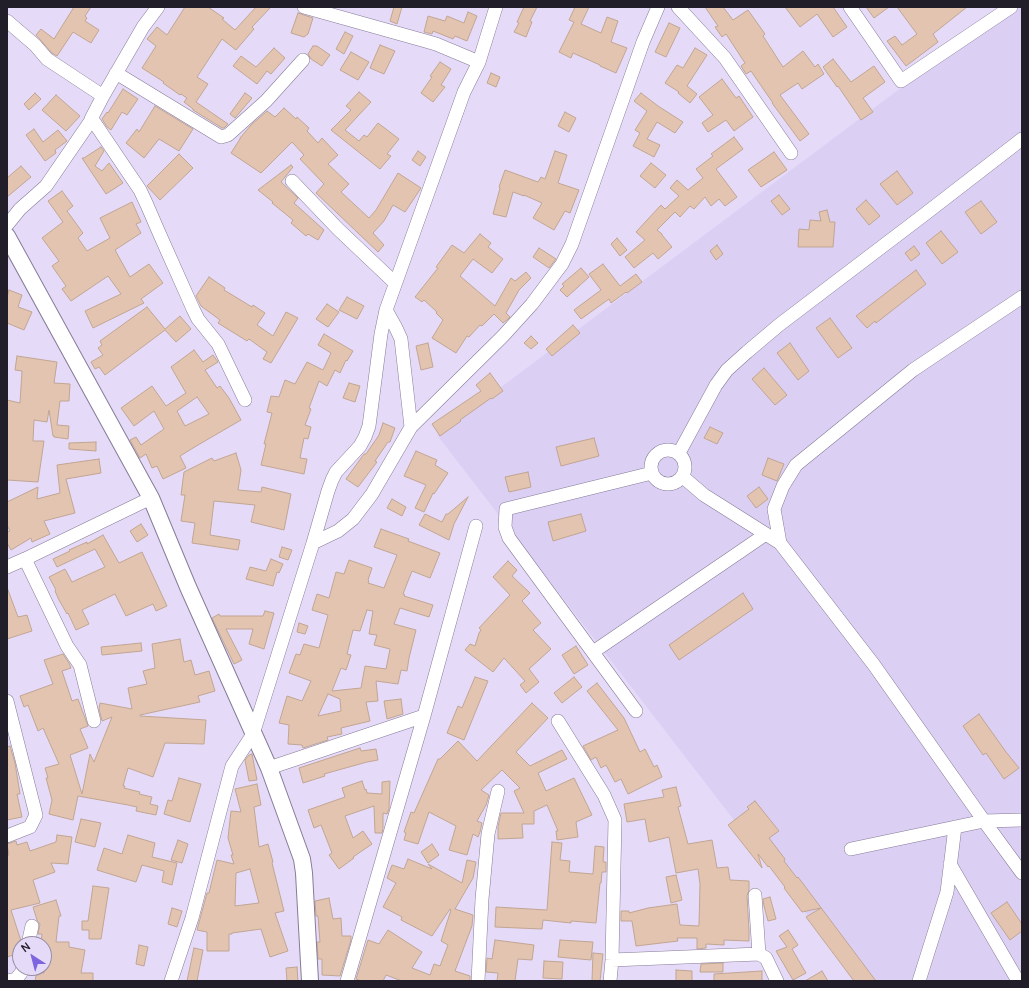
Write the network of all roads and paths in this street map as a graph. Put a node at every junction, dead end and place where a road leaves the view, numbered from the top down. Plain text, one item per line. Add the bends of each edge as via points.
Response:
1 (158, 7) edge
2 (304, 7) edge
3 (496, 7) edge
4 (658, 7) edge
5 (678, 7) edge
6 (850, 7) edge
7 (1011, 7) edge
8 (7, 21) edge
9 (303, 60) dead end
10 (479, 62) junction
11 (116, 73) junction
12 (103, 96) junction
13 (92, 119) junction
14 (1022, 139) edge
15 (791, 153) dead end
16 (292, 181) dead end
17 (7, 225) edge
18 (7, 236) edge
19 (396, 283) junction
20 (1022, 297) edge
21 (386, 310) junction
22 (245, 400) dead end
23 (411, 427) junction
24 (679, 453) junction
25 (652, 473) junction
26 (682, 477) junction
27 (151, 498) junction
28 (476, 526) dead end
29 (766, 534) junction
30 (313, 543) junction
31 (780, 543) junction
32 (25, 559) junction
33 (7, 567) edge
34 (592, 652) junction
35 (7, 701) edge
36 (636, 711) dead end
37 (424, 716) junction
38 (94, 721) dead end
39 (558, 721) dead end
40 (253, 734) junction
41 (269, 768) junction
42 (498, 792) dead end
43 (1022, 820) edge
44 (984, 821) junction
45 (955, 827) junction
46 (7, 836) edge
47 (851, 849) dead end
48 (950, 864) junction
49 (1022, 873) edge
50 (755, 895) dead end
51 (32, 926) dead end
52 (30, 936) edge
53 (759, 954) junction
54 (612, 960) junction
55 (18, 976) edge
56 (7, 981) edge
57 (171, 981) edge
58 (310, 981) edge
59 (347, 981) edge
60 (478, 981) edge
61 (610, 981) edge
62 (777, 981) edge
63 (919, 981) edge
64 (1018, 981) edge

1 - 11 street
2 - 10 street via 436,44
3 - 10 street
4 - 23 street via 642,42 572,244 562,264 532,304 503,336
5 - 15 street via 725,58
6 - 7 street via 901,81
8 - 12 street via 47,59
9 - 11 street via 266,101 228,135 221,137
10 - 19 street via 464,92
11 - 12 street
12 - 13 street
13 - 17 street via 46,186 20,209
13 - 22 street via 140,190 193,309 218,344
14 - 24 street via 779,325 727,370 716,385
16 - 19 street via 338,229
18 - 27 main road
19 - 21 street
20 - 31 street via 914,370 796,465 783,486 774,509
21 - 23 street via 401,339
21 - 30 street via 369,426 360,446 332,480
23 - 30 street via 372,494 353,519
24 - 25 street via 668,450 658,454 652,462
24 - 26 street via 686,467
25 - 26 street via 659,482 669,485
25 - 34 street via 506,509 505,528 509,538
26 - 29 street via 704,496
27 - 32 street
27 - 40 main road
28 - 37 street
29 - 31 street
29 - 34 street
30 - 40 street
31 - 44 street via 874,665
32 - 33 street
32 - 38 street via 67,646 80,665
34 - 36 street
35 - 46 street via 36,815 30,827
37 - 41 street
37 - 59 street
39 - 54 street via 604,795 615,820
40 - 41 main road
40 - 57 street via 232,766 192,918
41 - 58 main road via 302,860
42 - 60 street via 488,834
43 - 44 street
44 - 45 street
44 - 49 street
45 - 47 street
45 - 48 street
48 - 63 street via 947,892
48 - 64 street
50 - 53 street
51 - 52 street
53 - 54 street
53 - 62 street via 766,958
54 - 61 street
55 - 56 street

